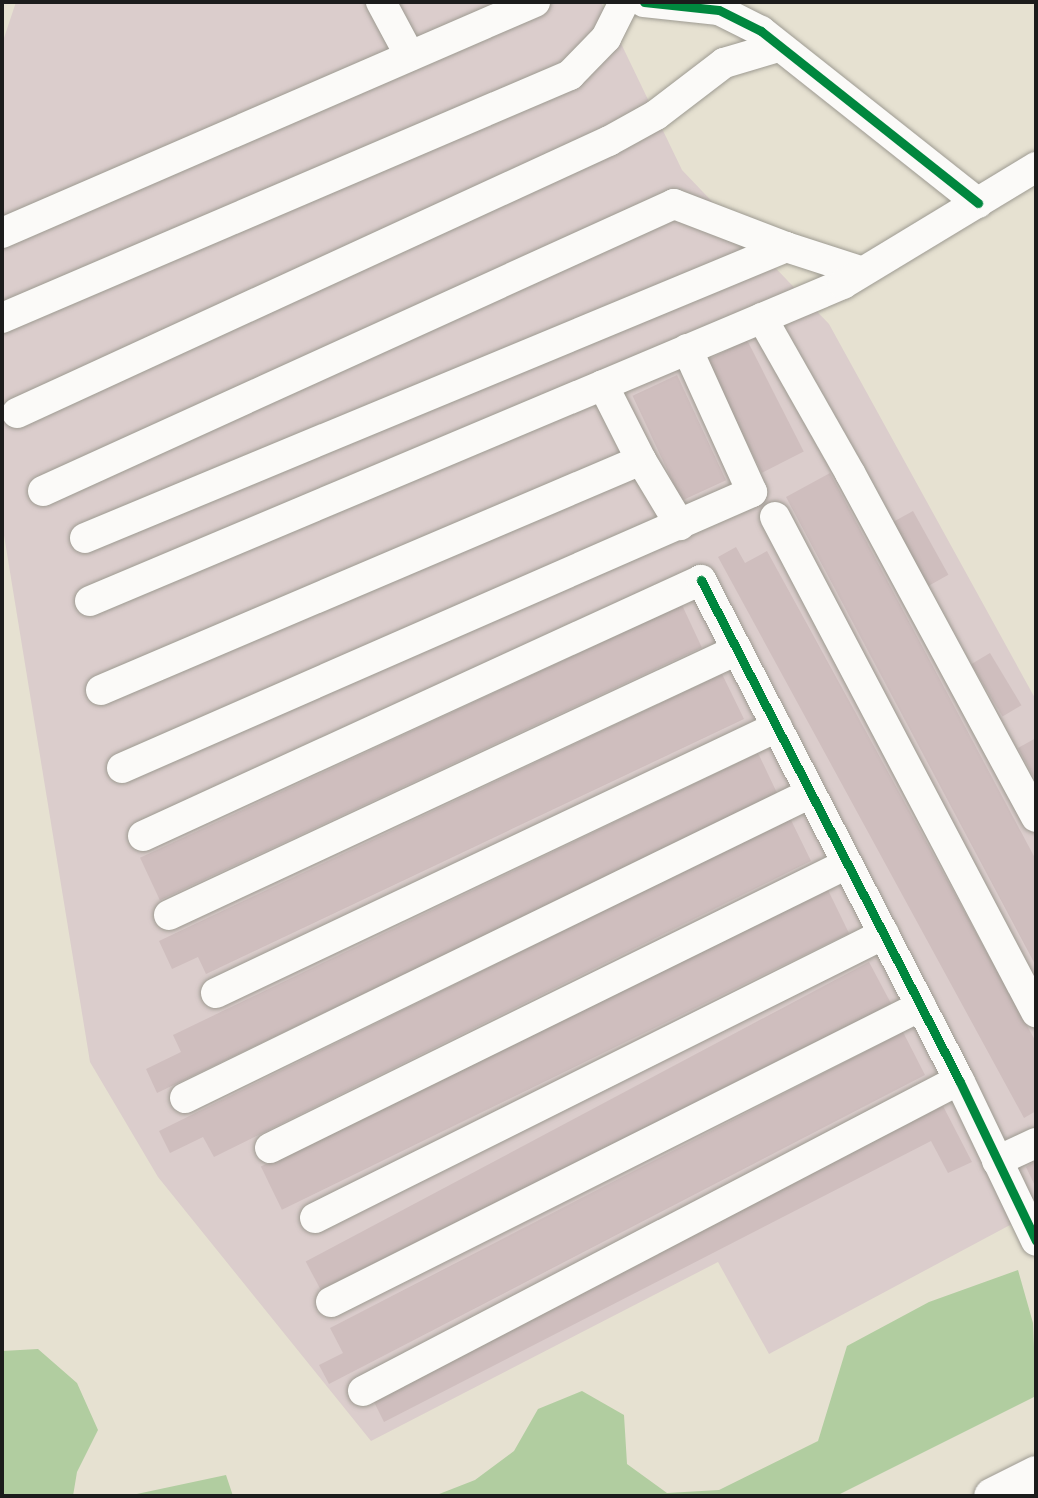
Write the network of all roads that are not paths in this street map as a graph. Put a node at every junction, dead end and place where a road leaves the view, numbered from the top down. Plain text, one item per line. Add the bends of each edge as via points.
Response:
1 (381, 2) edge
2 (624, 2) edge
3 (645, 2) edge
4 (517, 5) edge
5 (778, 47) junction
6 (410, 56) junction
7 (1036, 167) edge
8 (978, 203) junction
9 (2, 233) edge
10 (786, 247) junction
11 (852, 277) junction
12 (2, 318) edge
13 (762, 318) junction
14 (687, 349) junction
15 (603, 385) junction
16 (17, 413) dead end
17 (641, 460) junction
18 (43, 491) dead end
19 (775, 517) dead end
20 (680, 525) junction
21 (85, 538) dead end
22 (90, 601) dead end
23 (737, 650) junction
24 (100, 690) dead end
25 (777, 727) junction
26 (121, 768) dead end
27 (811, 793) junction
28 (1036, 817) edge
29 (143, 836) dead end
30 (848, 864) junction
31 (169, 915) dead end
32 (884, 934) junction
33 (216, 993) dead end
34 (921, 1006) junction
35 (1036, 1012) edge
36 (959, 1080) junction
37 (185, 1098) dead end
38 (1036, 1143) edge
39 (270, 1148) dead end
40 (998, 1161) junction
41 (316, 1218) dead end
42 (1036, 1241) edge
43 (331, 1301) dead end
44 (363, 1391) dead end

1 - 6 street
2 - 12 street via 606,38 569,75
3 - 5 street via 719,10 761,31
4 - 6 street
5 - 8 street
5 - 16 street via 724,62 656,115 609,141
6 - 9 street
7 - 8 street
8 - 11 street
10 - 11 street
10 - 18 street via 674,204
10 - 21 street
11 - 13 street
13 - 14 street
13 - 28 street
14 - 15 street
14 - 20 street via 752,492
15 - 17 street
15 - 22 street
17 - 20 street
17 - 24 street
19 - 35 street
20 - 26 street
23 - 25 street
23 - 29 street via 701,580
23 - 31 street
25 - 27 street
25 - 33 street
27 - 30 street
27 - 37 street
30 - 32 street
30 - 39 street
32 - 34 street
32 - 41 street
34 - 36 street
34 - 43 street
36 - 40 street
36 - 44 street
38 - 40 street
40 - 42 street

